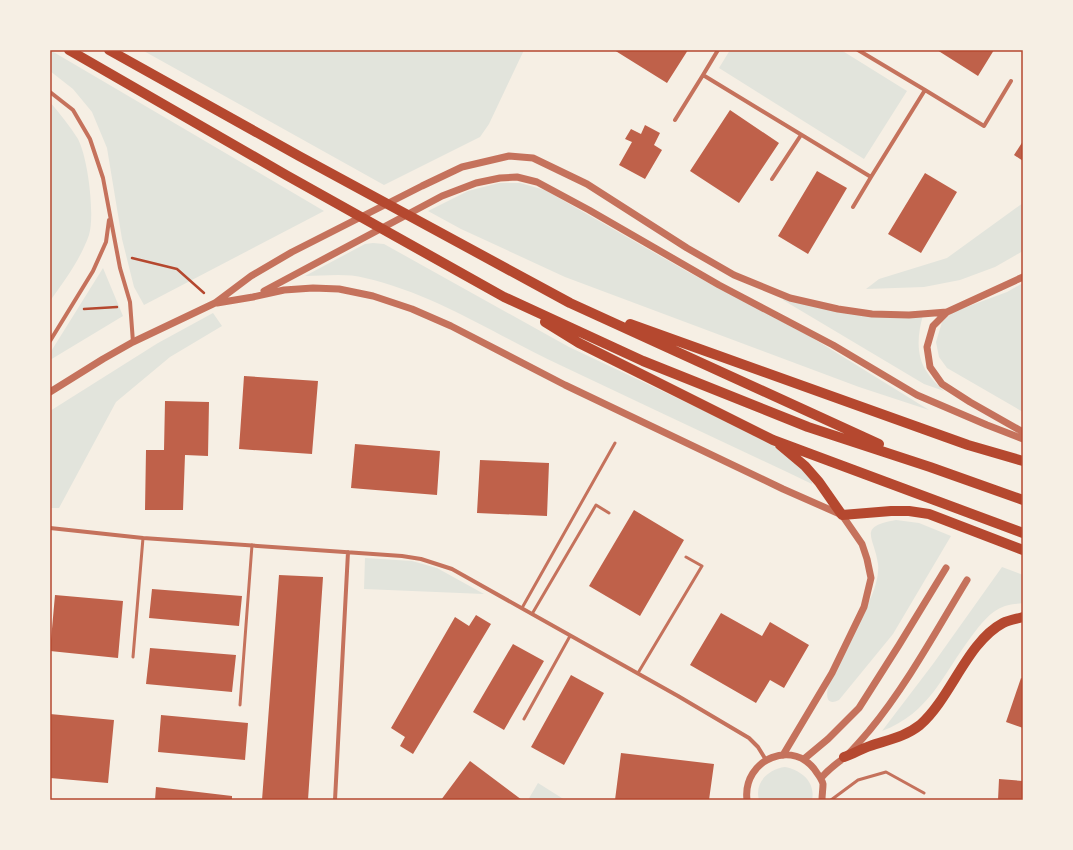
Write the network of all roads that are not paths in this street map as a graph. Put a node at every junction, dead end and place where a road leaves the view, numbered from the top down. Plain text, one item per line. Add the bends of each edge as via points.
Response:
1 (69, 50) edge
2 (109, 50) edge
3 (718, 50) edge
4 (858, 50) edge
5 (703, 75) junction
6 (1012, 81) dead end
7 (925, 90) junction
8 (50, 92) edge
9 (676, 120) dead end
10 (801, 134) junction
11 (871, 177) junction
12 (772, 179) dead end
13 (852, 207) dead end
14 (110, 215) junction
15 (1023, 277) edge
16 (253, 297) junction
17 (504, 297) junction
18 (215, 303) junction
19 (570, 303) junction
20 (947, 312) junction
21 (50, 341) edge
22 (133, 342) junction
23 (50, 392) edge
24 (1023, 432) edge
25 (1023, 439) edge
26 (774, 440) junction
27 (615, 442) dead end
28 (1023, 461) edge
29 (930, 467) junction
30 (1023, 500) edge
31 (609, 513) dead end
32 (842, 515) junction
33 (50, 528) edge
34 (1023, 533) edge
35 (143, 538) junction
36 (252, 545) junction
37 (1023, 550) edge
38 (348, 552) junction
39 (686, 557) dead end
40 (946, 568) dead end
41 (967, 580) dead end
42 (522, 608) junction
43 (532, 614) junction
44 (1023, 617) edge
45 (570, 636) junction
46 (133, 657) dead end
47 (638, 673) junction
48 (240, 705) dead end
49 (524, 719) dead end
50 (783, 755) junction
51 (844, 758) junction
52 (804, 759) junction
53 (766, 760) junction
54 (821, 778) junction
55 (924, 793) dead end
56 (335, 800) edge
57 (747, 800) edge
58 (822, 800) edge
59 (831, 800) edge

1 - 17 main road
2 - 19 main road
3 - 5 street
4 - 7 street
5 - 9 street
5 - 10 street
6 - 7 street via 984,126
7 - 11 street
8 - 14 street via 73,110 90,139 103,178
10 - 11 street
10 - 12 street
11 - 13 street
14 - 21 street via 106,242 93,270
14 - 22 street via 131,306
15 - 20 street
16 - 18 street
16 - 25 street via 442,196 476,184 518,177 537,182 582,206 719,285 833,345 916,395
16 - 32 street via 284,290 339,289 373,296 412,309 776,486
17 - 26 main road via 579,343
17 - 29 main road via 657,367 808,427
18 - 20 street via 250,276 292,252 429,182 462,167 509,156 533,158 586,184 687,248 734,274 790,298 872,314
18 - 22 street
19 - 28 main road via 968,444
19 - 29 main road
20 - 24 street via 933,326 927,347 930,367 942,384
22 - 23 street
26 - 32 main road via 805,466
26 - 34 main road
27 - 42 lane
29 - 30 main road
31 - 43 lane via 596,505
32 - 37 main road via 897,511 929,514
32 - 50 street via 862,544 867,559 871,578 864,607 832,673
33 - 35 street
35 - 36 street
35 - 46 lane
36 - 38 street
36 - 48 lane
38 - 42 street via 402,556 436,563 452,569
38 - 56 street
39 - 47 lane via 702,566
40 - 52 street via 859,708
41 - 51 street via 898,691 868,732
42 - 43 street
43 - 45 street
44 - 51 main road via 1003,623 988,633 943,698 920,724 906,734
45 - 47 street
45 - 49 lane
47 - 53 street via 749,738
50 - 52 street
50 - 53 street
51 - 54 street via 831,766
52 - 54 street
53 - 57 street via 756,768 749,780
54 - 58 street
55 - 59 lane via 886,772 858,780

